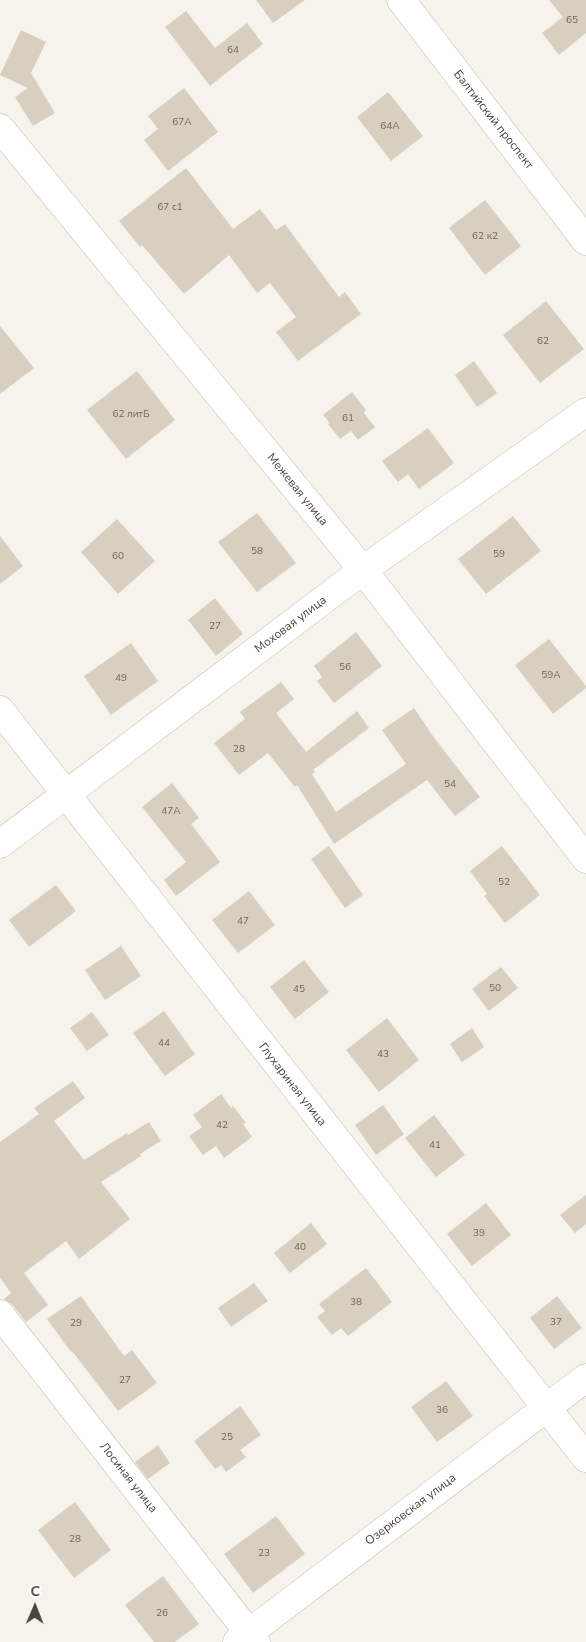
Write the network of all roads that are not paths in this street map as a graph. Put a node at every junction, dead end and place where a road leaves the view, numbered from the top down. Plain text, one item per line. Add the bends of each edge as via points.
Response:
1 (401, 0) edge
2 (0, 128) edge
3 (586, 241) edge
4 (586, 412) edge
5 (363, 570) junction
6 (0, 710) edge
7 (66, 795) junction
8 (0, 844) edge
9 (586, 859) edge
10 (0, 1314) edge
11 (586, 1378) edge
12 (546, 1408) junction
13 (586, 1458) edge
14 (248, 1639) edge

1 - 3 street, Балтийский проспект
2 - 5 street, Межевая улица
4 - 5 street, Моховая улица
5 - 7 street, Моховая улица
5 - 9 street, Межевая улица
6 - 7 street, Глухариная улица
7 - 8 street, Моховая улица
7 - 12 street, Глухариная улица
10 - 14 street, Лосиная улица
11 - 12 street, Озерковская улица
12 - 13 street, Глухариная улица
12 - 14 street, Озерковская улица

